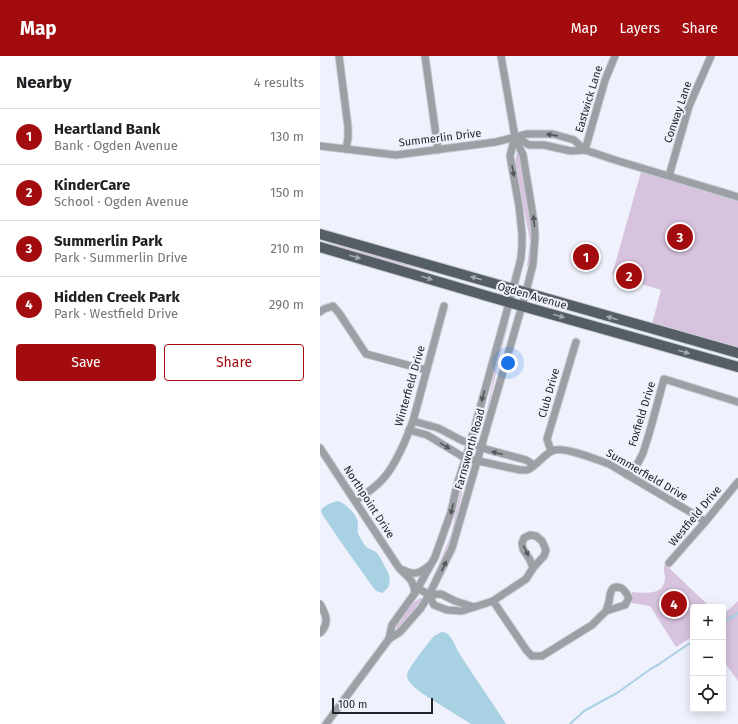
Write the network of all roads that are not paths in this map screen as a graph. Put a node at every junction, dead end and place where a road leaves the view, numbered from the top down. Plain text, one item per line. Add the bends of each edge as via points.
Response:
1 (339, 56) edge
2 (425, 56) edge
3 (501, 56) edge
4 (615, 56) edge
5 (711, 56) edge
6 (516, 137) junction
7 (320, 146) edge
8 (346, 149) junction
9 (438, 150) junction
10 (585, 150) junction
11 (669, 176) junction
12 (738, 196) edge
13 (320, 234) edge
14 (320, 247) edge
15 (513, 289) junction
16 (526, 292) junction
17 (509, 302) junction
18 (444, 306) dead end
19 (522, 306) junction
20 (320, 312) edge
21 (576, 342) dead end
22 (738, 353) edge
23 (738, 367) edge
24 (426, 370) junction
25 (738, 402) edge
26 (413, 421) junction
27 (410, 430) junction
28 (470, 444) junction
29 (320, 448) edge
30 (482, 448) junction
31 (551, 451) junction
32 (465, 458) junction
33 (478, 461) junction
34 (534, 465) junction
35 (628, 475) junction
36 (738, 482) edge
37 (355, 501) junction
38 (705, 522) junction
39 (431, 564) junction
40 (669, 564) dead end
41 (399, 568) junction
42 (533, 568) dead end
43 (417, 590) junction
44 (430, 595) junction
45 (493, 601) junction
46 (320, 604) edge
47 (474, 607) junction
48 (606, 611) dead end
49 (320, 633) edge
50 (389, 638) junction
51 (326, 724) edge

1 - 8 street via 348,127
2 - 9 street
3 - 6 street, Farnsworth Road
4 - 10 street, Eastwick Lane via 605,80
5 - 11 street, Conway Lane via 689,106
6 - 9 street, Summerlin Drive
6 - 10 street, Summerlin Drive via 529,145 544,145 571,151
10 -> 6 street, Summerlin Drive via 574,140 553,134 527,134
6 -> 15 street, Farnsworth Road via 510,156 519,206 522,245
16 -> 6 street, Farnsworth Road via 533,264 535,236 523,155
7 - 8 street, Summerlin Drive
8 - 9 street, Summerlin Drive via 396,155
10 - 11 street, Summerlin Drive
11 - 12 street, Summerlin Drive
15 -> 13 main road, Ogden Avenue
14 -> 17 main road, Ogden Avenue
15 - 16 main road, Ogden Avenue
15 - 17 street, Farnsworth Road
16 - 19 street, Farnsworth Road
22 -> 16 main road, Ogden Avenue
17 - 19 main road, Ogden Avenue
17 -> 28 street, Farnsworth Road
18 - 24 street, Winterfield Drive
19 -> 23 main road, Ogden Avenue
19 - 30 street, Farnsworth Road
20 - 24 street via 333,306 366,354
21 - 31 street, Club Drive via 548,439
24 - 26 street, Winterfield Drive
25 - 35 street, Foxfield Drive via 664,379 643,453
26 - 27 street, Winterfield Drive
26 - 28 street via 438,428
27 -> 32 street via 427,435
27 - 37 street, Winterfield Drive via 389,472
28 - 30 street
28 - 32 street, Farnsworth Road
29 - 37 street, Northpoint Drive
30 - 33 street, Farnsworth Road
34 -> 30 street via 526,460
31 - 34 street
31 - 35 street, Summerfield Drive via 570,451 593,458
32 - 33 street
32 -> 39 street, Farnsworth Road via 451,512
33 - 34 street via 520,470 527,470
44 -> 33 street, Farnsworth Road via 452,548
35 - 38 street, Summerfield Drive
36 - 38 street, Westfield Drive
37 - 41 street, Northpoint Drive
38 - 40 street, Westfield Drive
39 - 41 street via 415,573 408,573
39 - 43 street, Farnsworth Road
41 - 43 street, Northpoint Drive via 410,578
42 - 45 street via 526,579
43 - 44 street
43 - 50 street, Farnsworth Road via 392,625
44 - 47 street via 441,594
44 - 47 street via 434,605 447,610 462,611
44 - 50 street, Farnsworth Road via 400,632
45 - 47 street
45 - 48 street via 532,656 542,656 574,637 592,625
46 - 49 street via 325,612 326,622
50 - 51 street

